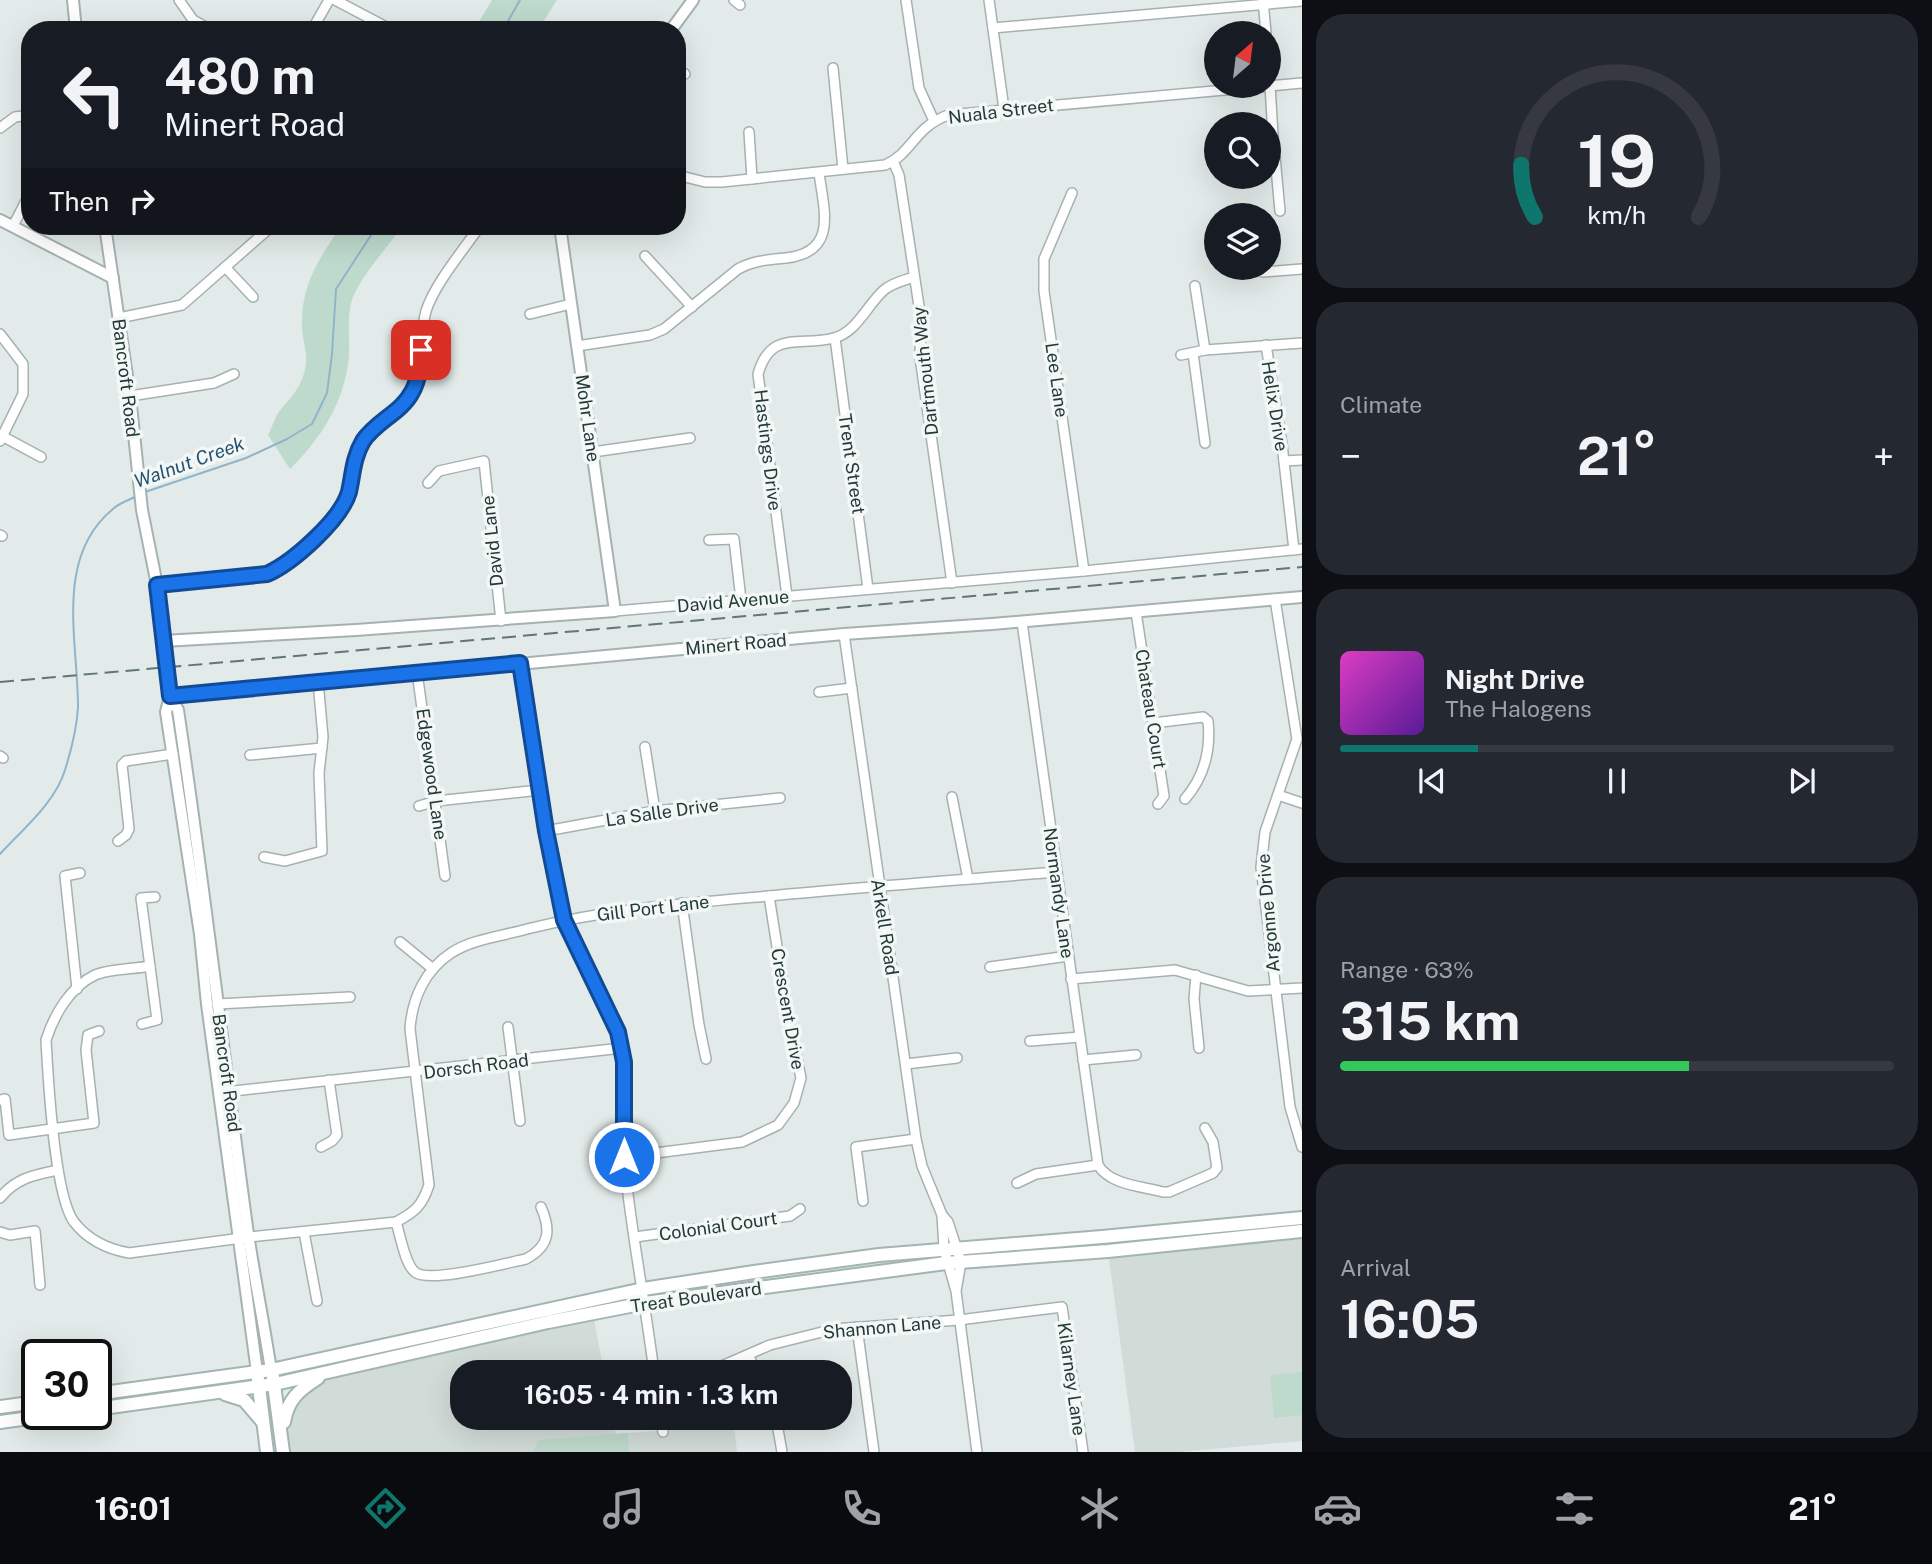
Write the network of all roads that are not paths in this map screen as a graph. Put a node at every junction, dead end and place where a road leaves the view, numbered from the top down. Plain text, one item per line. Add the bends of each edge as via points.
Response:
1 (73, 0) edge
2 (179, 0) edge
3 (328, 0) edge
4 (335, 0) edge
5 (694, 0) edge
6 (906, 0) edge
7 (989, 0) edge
8 (1302, 1) edge
9 (1263, 2) edge
10 (75, 21) edge
11 (195, 21) edge
12 (318, 21) edge
13 (375, 21) edge
14 (678, 21) edge
15 (1265, 21) edge
16 (993, 28) junction
17 (833, 68) dead end
18 (1302, 83) edge
19 (1281, 85) edge
20 (1204, 92) edge
21 (1004, 109) junction
22 (21, 116) edge
23 (934, 121) junction
24 (0, 128) edge
25 (749, 132) dead end
26 (893, 161) junction
27 (844, 169) junction
28 (819, 173) junction
29 (686, 177) edge
30 (752, 179) junction
31 (1072, 193) dead end
32 (21, 210) edge
33 (0, 220) edge
34 (13, 226) junction
35 (21, 230) edge
36 (30, 235) edge
37 (106, 235) edge
38 (262, 235) edge
39 (474, 235) edge
40 (561, 235) edge
41 (645, 256) dead end
42 (225, 267) junction
43 (1281, 270) edge
44 (1302, 270) edge
45 (914, 277) junction
46 (113, 278) junction
47 (1195, 286) dead end
48 (253, 297) dead end
49 (571, 304) junction
50 (692, 307) junction
51 (530, 314) dead end
52 (119, 317) junction
53 (0, 334) edge
54 (835, 338) junction
55 (1302, 342) edge
56 (1266, 345) junction
57 (578, 346) junction
58 (1205, 350) junction
59 (1192, 354) junction
60 (1181, 355) dead end
61 (234, 374) dead end
62 (130, 396) junction
63 (1, 438) edge
64 (690, 438) dead end
65 (1205, 443) dead end
66 (593, 452) junction
67 (41, 457) dead end
68 (1302, 460) edge
69 (1284, 461) junction
70 (428, 483) dead end
71 (709, 540) dead end
72 (1298, 550) edge
73 (1084, 571) junction
74 (952, 583) junction
75 (157, 585) junction
76 (868, 589) junction
77 (787, 596) junction
78 (1302, 597) edge
79 (1275, 599) junction
80 (741, 600) junction
81 (615, 611) junction
82 (1136, 612) junction
83 (501, 621) junction
84 (1022, 622) junction
85 (844, 634) junction
86 (163, 641) junction
87 (520, 663) junction
88 (417, 672) junction
89 (318, 681) junction
90 (852, 688) junction
91 (819, 692) dead end
92 (170, 696) junction
93 (1153, 723) junction
94 (645, 747) dead end
95 (322, 748) junction
96 (173, 754) junction
97 (250, 755) dead end
98 (540, 790) junction
99 (1278, 795) junction
100 (952, 797) dead end
101 (780, 798) dead end
102 (1185, 800) dead end
103 (436, 801) junction
104 (1302, 803) edge
105 (1158, 804) dead end
106 (419, 806) dead end
107 (656, 811) junction
108 (546, 831) junction
109 (118, 841) dead end
110 (264, 857) dead end
111 (1056, 872) junction
112 (80, 873) dead end
113 (445, 876) dead end
114 (968, 879) junction
115 (878, 885) junction
116 (769, 896) junction
117 (155, 897) dead end
118 (682, 903) junction
119 (564, 920) junction
120 (400, 942) dead end
121 (1068, 956) junction
122 (150, 966) junction
123 (990, 967) dead end
124 (433, 970) junction
125 (1196, 975) junction
126 (1071, 979) junction
127 (1302, 988) edge
128 (77, 989) junction
129 (1275, 990) junction
130 (350, 997) dead end
131 (217, 1004) junction
132 (142, 1024) dead end
133 (508, 1027) dead end
134 (99, 1031) dead end
135 (1080, 1037) junction
136 (1030, 1041) dead end
137 (622, 1048) junction
138 (1199, 1048) dead end
139 (1136, 1055) dead end
140 (957, 1058) dead end
141 (706, 1059) dead end
142 (1083, 1060) junction
143 (514, 1061) junction
144 (906, 1064) junction
145 (415, 1073) junction
146 (329, 1080) junction
147 (225, 1093) junction
148 (0, 1100) edge
149 (520, 1121) dead end
150 (1205, 1128) dead end
151 (54, 1129) junction
152 (916, 1139) junction
153 (321, 1147) dead end
154 (1302, 1147) edge
155 (624, 1157) junction
156 (1098, 1165) junction
157 (58, 1170) junction
158 (1017, 1183) dead end
159 (0, 1198) edge
160 (863, 1201) dead end
161 (541, 1207) dead end
162 (800, 1209) dead end
163 (1302, 1217) edge
164 (396, 1222) junction
165 (1302, 1231) edge
166 (0, 1232) edge
167 (304, 1232) junction
168 (635, 1237) junction
169 (243, 1238) junction
170 (950, 1248) junction
171 (961, 1262) junction
172 (946, 1263) junction
173 (40, 1284) dead end
174 (643, 1289) junction
175 (956, 1291) junction
176 (317, 1301) dead end
177 (645, 1303) junction
178 (1062, 1307) joint
179 (959, 1320) junction
180 (856, 1327) junction
181 (748, 1355) junction
182 (652, 1360) edge
183 (736, 1360) edge
184 (751, 1360) edge
185 (271, 1370) junction
186 (257, 1372) junction
187 (324, 1373) junction
188 (275, 1384) junction
189 (258, 1387) junction
190 (112, 1392) edge
191 (221, 1392) junction
192 (21, 1404) edge
193 (0, 1407) edge
194 (112, 1407) edge
195 (21, 1419) edge
196 (0, 1422) edge
197 (263, 1422) junction
198 (778, 1430) edge
199 (281, 1436) junction
200 (267, 1452) edge
201 (283, 1452) edge
202 (782, 1452) edge
203 (874, 1452) edge
204 (977, 1452) edge
205 (1083, 1452) edge

1 - 10 street
2 - 11 street
3 - 12 street
4 - 13 street
5 - 14 street
6 - 23 street via 919,88
7 - 16 street
8 - 9 street
9 - 15 street
9 - 16 street
16 - 21 street
17 - 27 street
18 - 19 street, Nuala Street
20 - 21 street, Nuala Street
21 - 23 street, Nuala Street via 948,115
22 - 24 street
23 - 26 street, Nuala Street
25 - 30 street
26 - 27 street
26 - 45 street, Dartmouth Way
27 - 28 street
28 - 30 street
28 - 50 street via 825,219 814,250 797,257 752,261
29 - 30 street via 705,182
31 - 73 street, Lee Lane via 1044,259 1044,291
32 - 34 street
33 - 34 street
34 - 35 street
36 - 46 street
37 - 46 street, Bancroft Road
38 - 42 street
39 - 75 street via 426,313 413,392 365,438 354,461 348,494 334,517 281,568 267,574
40 - 49 street, Mohr Lane
41 - 50 street
42 - 48 street
42 - 52 street via 182,305
43 - 44 street
45 - 54 street via 886,288 856,324
45 - 74 street, Dartmouth Way via 920,357
46 - 52 street, Bancroft Road
47 - 58 street
49 - 51 street
49 - 57 street, Mohr Lane
50 - 57 street via 650,335
52 - 62 street, Bancroft Road
53 - 63 street via 23,364 23,394
54 - 76 street, Trent Street
54 - 77 street, Hastings Drive via 786,342 762,359 758,373
55 - 56 street
56 - 58 street
56 - 69 street, Helix Drive
57 - 66 street, Mohr Lane
58 - 59 street
59 - 60 street
59 - 65 street
61 - 62 street via 214,383
62 - 75 street, Bancroft Road via 142,510
63 - 67 street
64 - 66 street
66 - 81 street, Mohr Lane
68 - 69 street
69 - 72 street, Helix Drive
70 - 83 street, David Lane via 439,471 484,461
71 - 80 street via 734,539
72 - 73 street, David Avenue
73 - 74 street, David Avenue
74 - 76 street, David Avenue
75 - 86 street, Bancroft Road
76 - 77 street, David Avenue
77 - 80 street, David Avenue
78 - 79 street, Minert Road
79 - 82 street, Minert Road
79 - 99 street, Argonne Drive via 1297,739
80 - 81 street, David Avenue
81 - 83 street, David Avenue
82 - 84 street, Minert Road
82 - 93 street, Chateau Court
83 - 86 street, David Avenue
84 - 85 street, Minert Road
84 - 111 street, Normandy Lane
85 - 87 street, Minert Road
85 - 90 street, Arkell Road
86 - 92 street, Bancroft Road
87 - 88 street, Minert Road
87 - 98 street
88 - 89 street, Minert Road
88 - 103 street, Edgewood Lane
89 - 92 street, Minert Road
89 - 95 street
90 - 91 street
90 - 115 street, Arkell Road
92 - 96 street, Bancroft Road via 166,712
92 - 131 street, Bancroft Road via 178,710
93 - 102 street via 1203,717 1208,721 1206,760
93 - 105 street, Chateau Court via 1164,796
94 - 107 street
95 - 97 street
95 - 110 street via 322,851 285,861
96 - 109 street via 122,765 129,829
96 - 147 street, Bancroft Road via 207,1004
98 - 103 street
98 - 108 street
99 - 104 street
99 - 129 street, Argonne Drive via 1265,832 1261,867
100 - 114 street
101 - 107 street, La Salle Drive
103 - 106 street
103 - 113 street, Edgewood Lane
107 - 108 street, La Salle Drive
108 - 119 street
111 - 114 street, Gill Port Lane
111 - 121 street, Normandy Lane
112 - 128 street via 65,876
114 - 115 street, Gill Port Lane
115 - 116 street, Gill Port Lane
115 - 144 street, Arkell Road
116 - 118 street, Gill Port Lane
116 - 155 street, Crescent Drive via 801,1078 794,1103 778,1125 742,1142
117 - 122 street via 141,898
118 - 119 street, Gill Port Lane
118 - 141 street
119 - 124 street, Gill Port Lane via 463,947
119 - 137 street
120 - 124 street
121 - 123 street
121 - 126 street, Normandy Lane
122 - 128 street via 96,975
122 - 132 street via 157,1020
124 - 145 street, Gill Port Lane via 420,988 411,1014
125 - 126 street via 1162,970
125 - 129 street via 1248,991
125 - 138 street
126 - 135 street, Normandy Lane
127 - 129 street
128 - 151 street via 52,1019 47,1040
129 - 154 street, Argonne Drive via 1290,1107
130 - 131 street
131 - 147 street, Bancroft Road
133 - 143 street
134 - 151 street via 88,1035 86,1050 94,1123
135 - 136 street
135 - 142 street, Normandy Lane
137 - 143 street, Dorsch Road
137 - 155 street
139 - 142 street
140 - 144 street
142 - 156 street, Normandy Lane
143 - 145 street, Dorsch Road
143 - 149 street
144 - 152 street, Arkell Road
145 - 146 street, Dorsch Road
145 - 164 street, Gill Port Lane via 429,1185 417,1211
146 - 147 street, Dorsch Road
146 - 153 street via 337,1135
147 - 169 street, Bancroft Road
148 - 151 street via 5,1099 9,1135
150 - 156 street via 1213,1142 1217,1168 1176,1189 1163,1192 1110,1177
151 - 157 street
152 - 160 street via 856,1147
152 - 170 street, Arkell Road
155 - 168 street
156 - 158 street via 1036,1174
157 - 159 street via 28,1176
157 - 169 street via 73,1221 109,1249 129,1252
161 - 164 street via 547,1237 537,1253 432,1278 415,1273 408,1263
162 - 168 street, Colonial Court via 790,1216
163 - 170 main road, Treat Boulevard
164 - 167 street
165 - 171 main road, Treat Boulevard
166 - 173 street via 35,1231
167 - 169 street
167 - 176 street
168 - 174 street
169 - 185 street, Bancroft Road
169 - 186 street, Bancroft Road
170 - 171 street, Arkell Road
170 - 172 street, Arkell Road
170 - 174 main road, Treat Boulevard
171 - 172 main road, Treat Boulevard
171 - 175 street, Arkell Road
172 - 175 street, Arkell Road
172 - 177 main road, Treat Boulevard
174 - 177 street
174 - 185 main road, Treat Boulevard
175 - 179 street, Arkell Road
177 - 182 street
177 - 187 main road, Treat Boulevard
178 - 179 street, Shannon Lane
178 - 205 street, Kilarney Lane
179 - 180 street, Shannon Lane
179 - 204 street, Arkell Road
180 - 181 street, Shannon Lane via 799,1337
180 - 203 street
181 - 183 street, Shannon Lane
181 - 184 street
185 - 186 main road, Treat Boulevard
185 - 188 main road, Bancroft Road
186 - 189 main road, Bancroft Road
186 - 190 main road, Treat Boulevard
187 - 188 main road, Treat Boulevard
187 - 199 main road via 290,1400
188 - 189 main road, Treat Boulevard
188 - 199 main road, Bancroft Road
189 - 191 main road, Treat Boulevard
189 - 197 main road, Bancroft Road
191 - 194 main road, Treat Boulevard
191 - 197 main road via 244,1401
192 - 193 main road
195 - 196 main road
197 - 200 main road, Bancroft Road
198 - 202 street
199 - 201 main road, Bancroft Road

